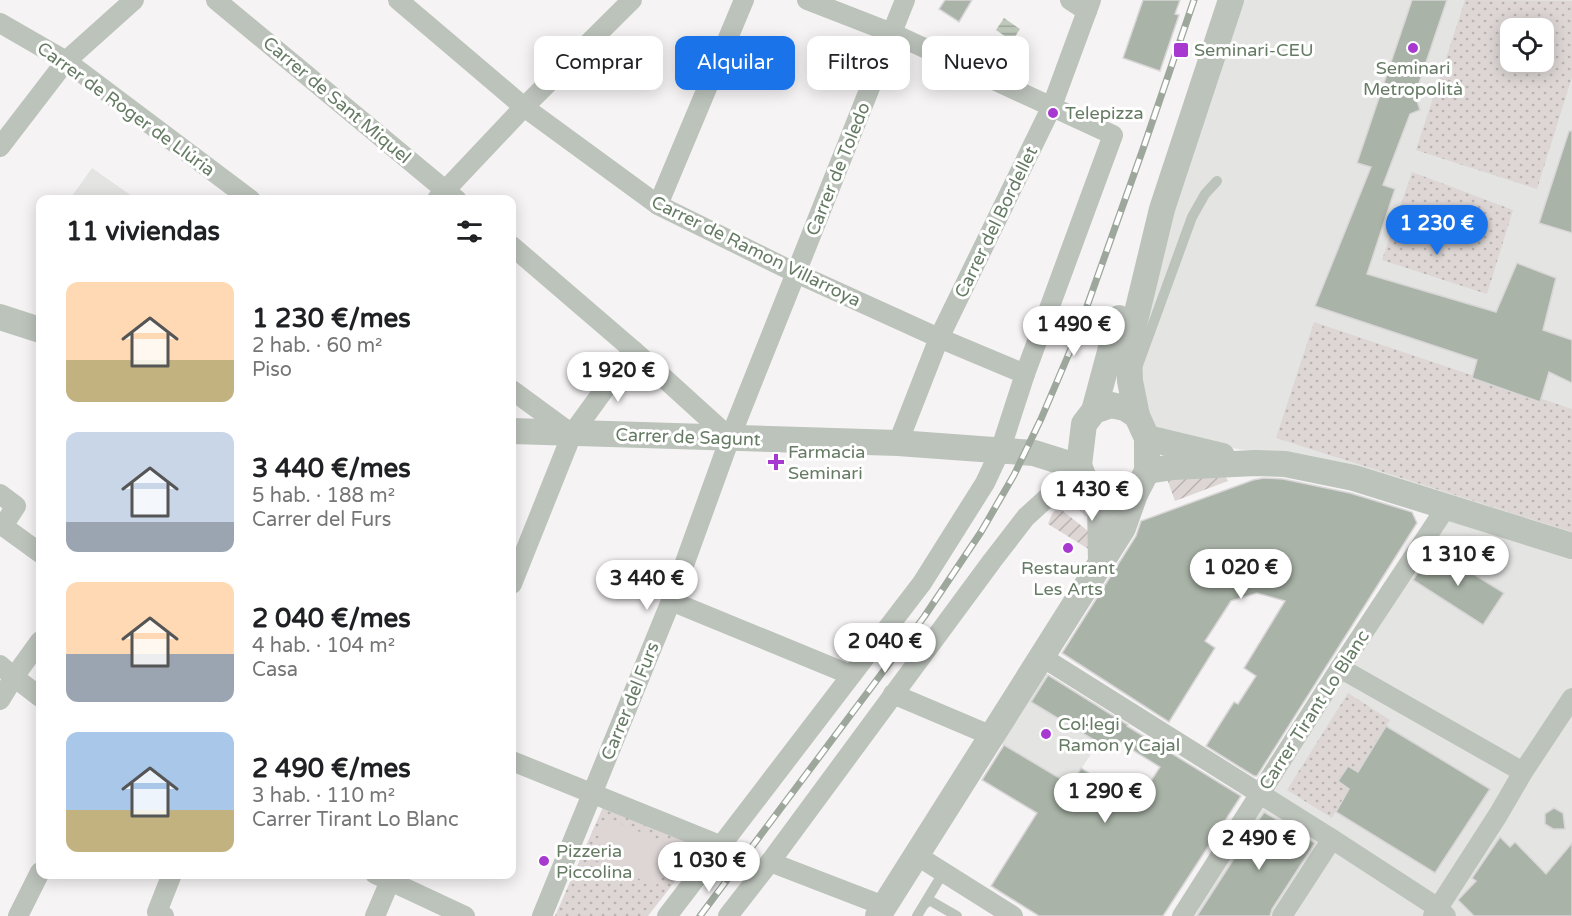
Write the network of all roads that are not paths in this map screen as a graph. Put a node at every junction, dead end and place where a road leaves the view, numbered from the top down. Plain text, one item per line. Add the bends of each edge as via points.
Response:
1 (134, 0) edge
2 (216, 0) edge
3 (398, 0) edge
4 (632, 0) edge
5 (744, 0) edge
6 (807, 0) edge
7 (905, 0) edge
8 (1070, 0) edge
9 (1231, 0) edge
10 (1089, 5) edge
11 (0, 23) edge
12 (892, 33) junction
13 (66, 61) junction
14 (1052, 106) junction
15 (524, 107) junction
16 (0, 147) edge
17 (1217, 181) dead end
18 (244, 195) edge
19 (446, 195) edge
20 (448, 195) edge
21 (658, 206) junction
22 (1162, 209) junction
23 (516, 249) edge
24 (796, 273) junction
25 (1125, 293) junction
26 (0, 317) edge
27 (36, 329) edge
28 (939, 338) junction
29 (633, 350) junction
30 (1025, 374) junction
31 (1130, 381) junction
32 (516, 393) edge
33 (1081, 425) junction
34 (1142, 427) junction
35 (516, 431) edge
36 (572, 434) junction
37 (730, 438) junction
38 (898, 443) junction
39 (1000, 451) junction
40 (1038, 454) junction
41 (1255, 464) junction
42 (1075, 471) junction
43 (1146, 471) junction
44 (0, 494) edge
45 (1135, 494) junction
46 (1100, 502) junction
47 (1447, 506) junction
48 (1572, 546) edge
49 (36, 550) edge
50 (1101, 563) junction
51 (516, 574) edge
52 (671, 601) junction
53 (36, 645) edge
54 (1042, 657) junction
55 (1340, 668) junction
56 (7, 671) edge
57 (851, 675) junction
58 (36, 694) edge
59 (893, 694) junction
60 (0, 700) edge
61 (1569, 710) edge
62 (992, 736) junction
63 (516, 763) edge
64 (1523, 771) junction
65 (591, 794) junction
66 (1260, 794) junction
67 (1332, 839) junction
68 (722, 846) junction
69 (916, 855) junction
70 (770, 862) junction
71 (938, 869) junction
72 (36, 879) edge
73 (170, 879) edge
74 (385, 879) edge
75 (390, 879) edge
76 (925, 904) junction
77 (881, 911) edge
78 (1439, 913) edge
79 (160, 914) edge
80 (18, 916) edge
81 (375, 916) edge
82 (465, 916) edge
83 (542, 916) edge
84 (666, 916) edge
85 (728, 916) edge
86 (917, 916) edge
87 (955, 916) edge
88 (1002, 916) edge
89 (1012, 916) edge
90 (1182, 916) edge
91 (1282, 916) edge

1 - 13 street
2 - 19 street, Carrer de Sant Miquel
3 - 15 street, Carrer de Ramon Villarroya
4 - 15 street
5 - 21 street
6 - 12 street
7 - 12 street, Carrer de Toledo
8 - 10 street
9 - 22 street
10 - 14 street, Carrer del Bordellet
11 - 13 street, Carrer de Roger de Llúria
12 - 14 street
12 - 24 street, Carrer de Toledo
13 - 16 street
13 - 18 street, Carrer de Roger de Llúria
14 - 28 street, Carrer del Bordellet
14 - 30 street via 1113,135
15 - 20 street
15 - 21 street, Carrer de Ramon Villarroya
17 - 31 lane via 1192,218
21 - 24 street, Carrer de Ramon Villarroya
22 - 25 street
22 - 31 street via 1134,324
23 - 29 street
24 - 28 street, Carrer de Ramon Villarroya
24 - 37 street, Carrer de Toledo
25 - 33 street
25 - 33 street via 1113,347
26 - 27 street
28 - 30 street, Carrer de Ramon Villarroya
28 - 38 street, Carrer del Bordellet
29 - 36 street
29 - 37 street
30 - 39 street
31 - 34 street
32 - 36 street
33 - 34 street via 1111,405 1125,408
33 - 40 street
33 - 42 street
34 - 41 street
34 - 43 street
35 - 36 street, Carrer de Sagunt
36 - 37 street, Carrer de Sagunt
36 - 51 street
37 - 38 street, Carrer de Sagunt
37 - 52 street, Carrer del Furs
38 - 39 street, Carrer de Sagunt
39 - 40 street, Carrer de Sagunt
39 - 57 street via 985,483 922,583
40 - 42 street, Carrer de Sagunt via 1066,463
41 - 43 street
41 - 47 street via 1285,464 1354,478
42 - 46 street
42 - 59 street via 1026,517
43 - 45 street
44 - 49 street via 16,506 3,526
45 - 46 street via 1116,503
45 - 50 street via 1123,528
46 - 50 street
47 - 48 street
47 - 55 street, Carrer Tirant Lo Blanc
50 - 54 street
52 - 57 street
52 - 65 street, Carrer del Furs
53 - 56 street
54 - 62 street
54 - 66 street
55 - 64 street
55 - 66 street, Carrer Tirant Lo Blanc
56 - 58 street
56 - 60 street
57 - 68 street
59 - 62 street
59 - 70 street
61 - 64 street
62 - 69 street
63 - 65 street
64 - 78 street
65 - 68 street
65 - 83 street, Carrer del Furs
66 - 67 street
66 - 90 street, Carrer Tirant Lo Blanc
67 - 78 street
67 - 91 street
68 - 84 street
69 - 71 street
69 - 77 street
70 - 77 street
70 - 85 street
71 - 76 lane via 940,878
71 - 89 street
72 - 80 street
73 - 79 street
74 - 81 street
75 - 82 street
76 - 86 lane
76 - 87 lane via 934,901
88 - 89 lane

